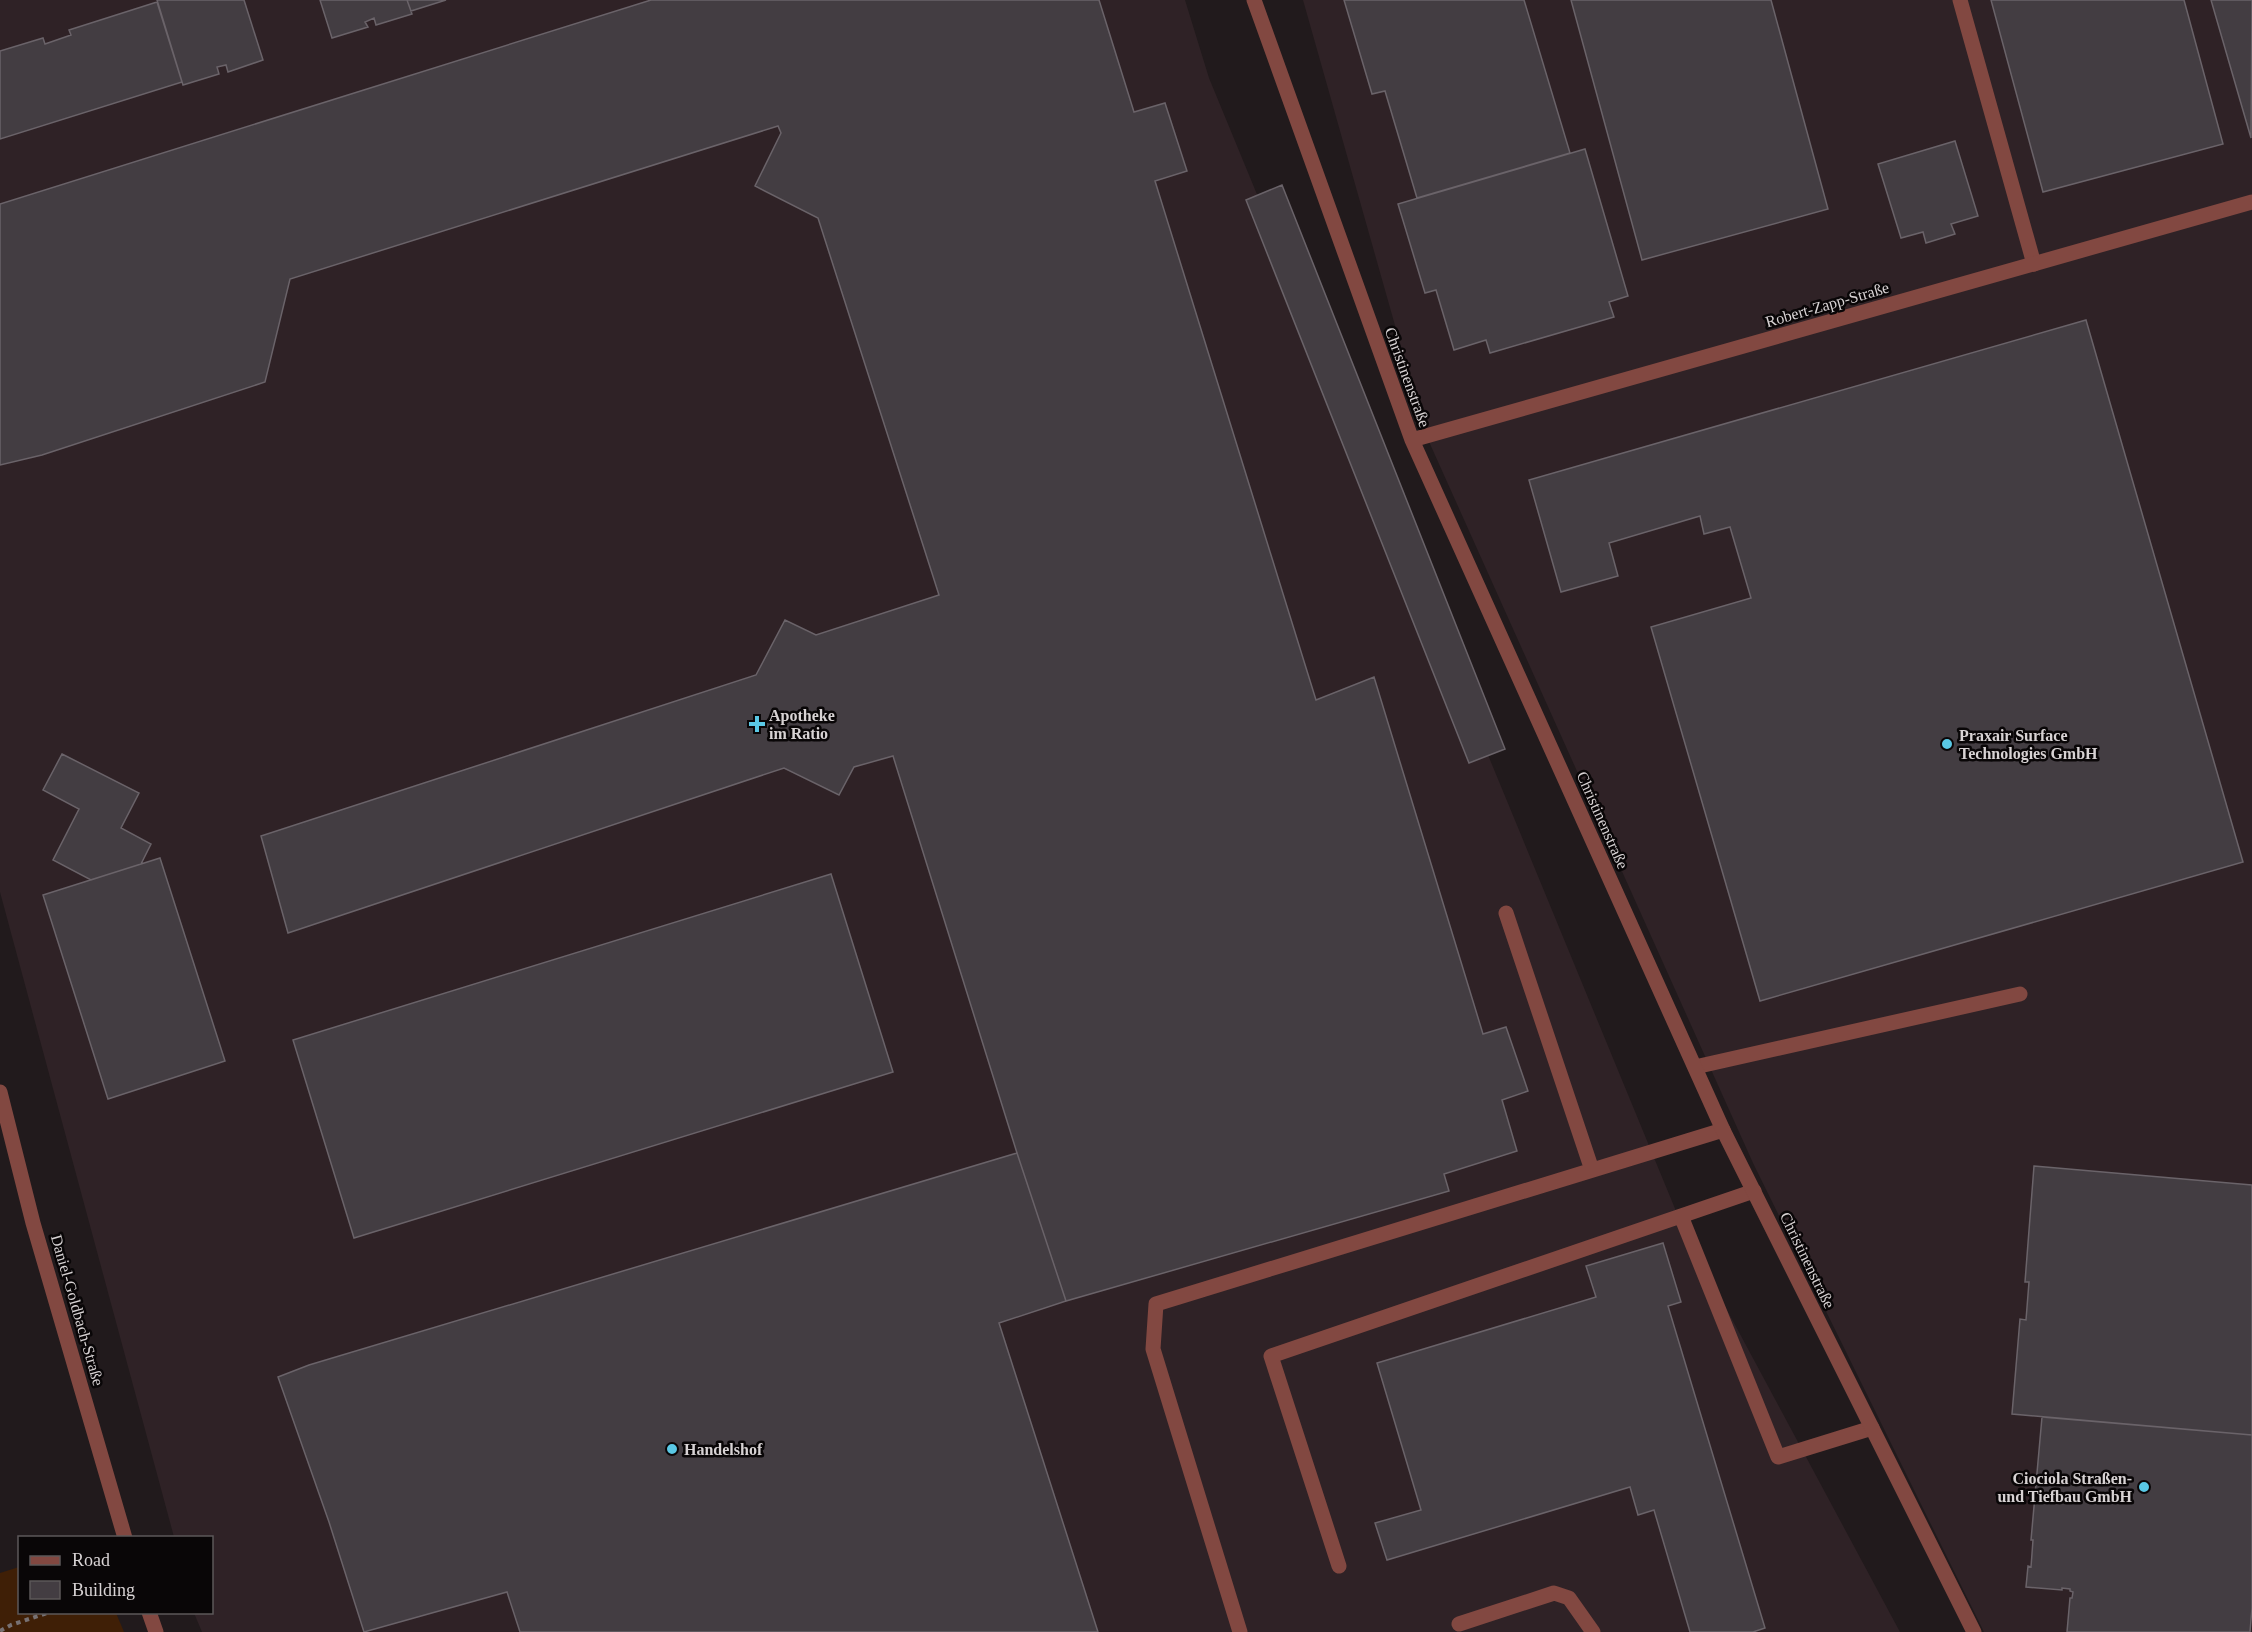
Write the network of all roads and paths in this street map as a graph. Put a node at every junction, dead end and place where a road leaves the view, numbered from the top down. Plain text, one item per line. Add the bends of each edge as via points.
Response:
1 (1254, 0) edge
2 (1960, 0) edge
3 (2252, 202) edge
4 (2034, 264) junction
5 (1412, 440) junction
6 (1506, 913) dead end
7 (2020, 994) dead end
8 (1695, 1067) junction
9 (0, 1092) edge
10 (1723, 1130) junction
11 (1592, 1170) junction
12 (1754, 1191) junction
13 (1681, 1216) junction
14 (1872, 1428) junction
15 (124, 1536) edge
16 (1339, 1566) dead end
17 (45, 1614) edge
18 (150, 1614) edge
19 (1459, 1624) dead end
20 (0, 1631) edge
21 (156, 1632) edge
22 (1240, 1632) edge
23 (1593, 1632) edge
24 (1974, 1632) edge

1 - 5 street, Christinenstraße
2 - 4 street
3 - 4 street, Robert-Zapp-Straße
4 - 5 street, Robert-Zapp-Straße
5 - 8 street, Christinenstraße
6 - 11 street
7 - 8 street
8 - 10 street, Christinenstraße
9 - 15 street, Daniel-Goldbach-Straße
10 - 11 street
10 - 12 street, Christinenstraße
11 - 22 street via 1156,1304 1153,1349
12 - 13 street
12 - 14 street, Christinenstraße
13 - 14 street via 1779,1457
13 - 16 street via 1271,1356
14 - 24 street, Christinenstraße
17 - 20 path
18 - 21 street
19 - 23 street via 1554,1593 1569,1598

